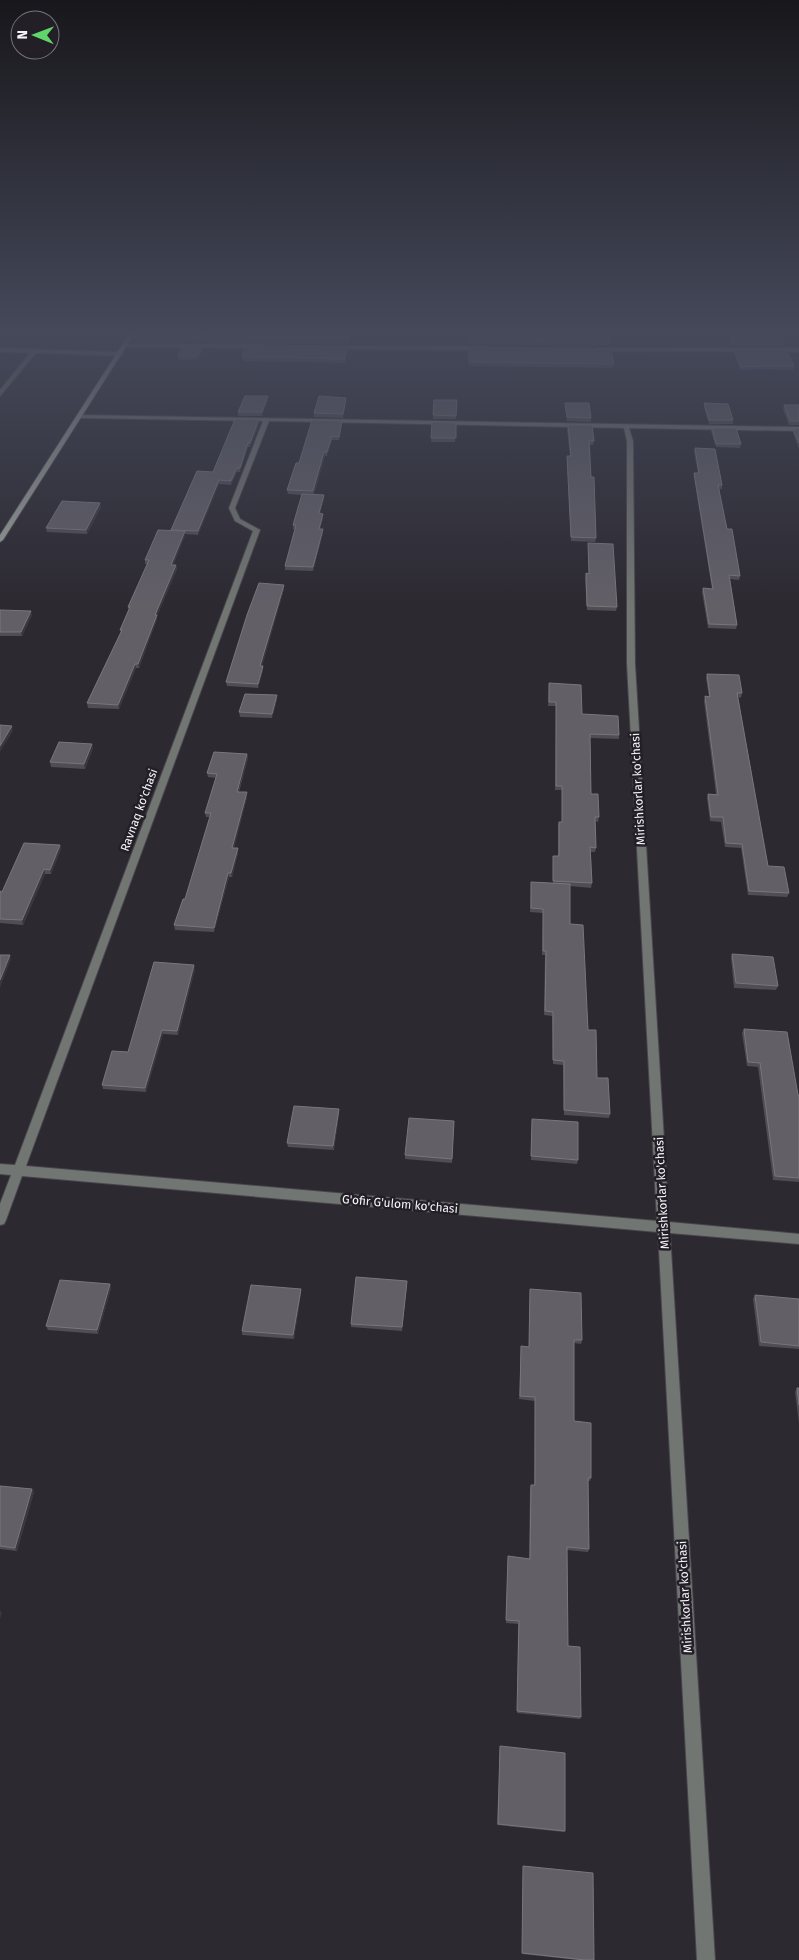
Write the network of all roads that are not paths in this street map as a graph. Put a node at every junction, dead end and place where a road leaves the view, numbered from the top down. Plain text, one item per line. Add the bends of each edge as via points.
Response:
1 (76, 422) edge
2 (265, 422) edge
3 (414, 422) edge
4 (626, 426) junction
5 (799, 429) edge
6 (0, 540) edge
7 (0, 1169) edge
8 (19, 1171) junction
9 (0, 1220) edge
10 (664, 1228) junction
11 (799, 1239) edge
12 (706, 1960) edge

1 - 6 main road
2 - 8 street, Ravnaq ko'chasi via 232,508 237,520 256,530
3 - 4 street
4 - 5 street
4 - 10 street, Mirishkorlar ko'chasi via 630,441 630,664
7 - 8 street, G'ofir G'ulom ko'chasi
8 - 9 street, Ravnaq ko'chasi
8 - 10 street, G'ofir G'ulom ko'chasi
10 - 11 street, G'ofir G'ulom ko'chasi
10 - 12 street, Mirishkorlar ko'chasi

